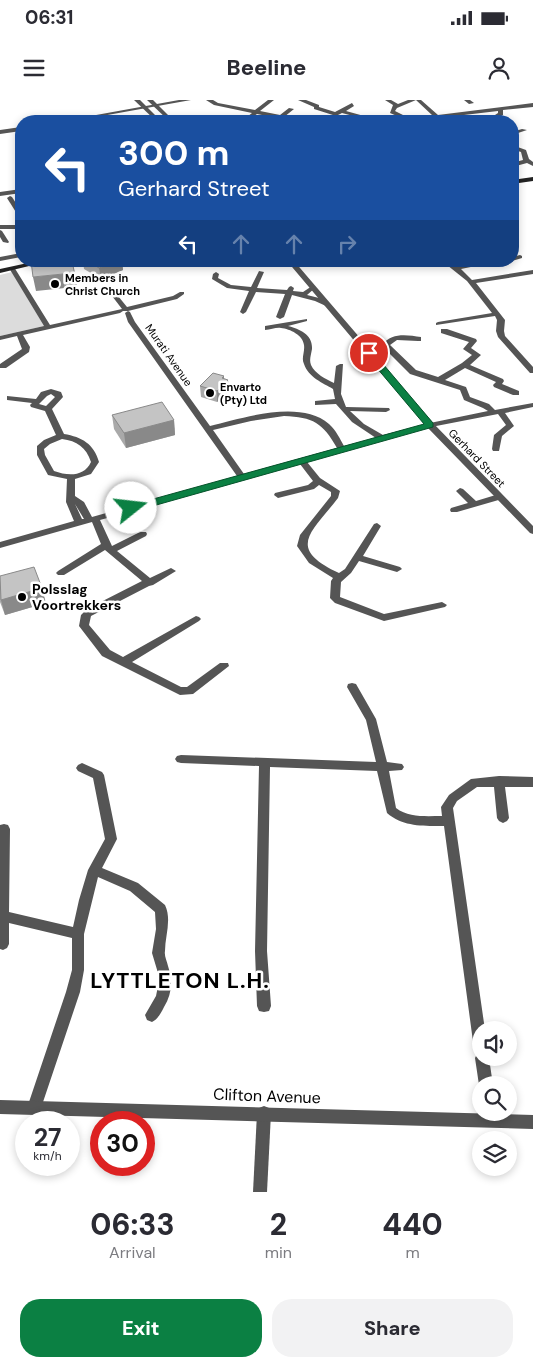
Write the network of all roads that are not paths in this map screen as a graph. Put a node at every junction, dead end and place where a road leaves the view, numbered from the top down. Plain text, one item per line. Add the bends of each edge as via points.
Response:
1 (137, 100) edge
2 (150, 100) edge
3 (188, 100) edge
4 (209, 100) edge
5 (239, 100) edge
6 (272, 100) edge
7 (301, 100) edge
8 (388, 100) edge
9 (413, 100) edge
10 (418, 100) edge
11 (352, 105) dead end
12 (156, 106) junction
13 (532, 106) edge
14 (230, 107) junction
15 (395, 107) junction
16 (145, 108) junction
17 (291, 109) dead end
18 (500, 109) junction
19 (221, 112) dead end
20 (256, 112) junction
21 (339, 113) junction
22 (102, 115) edge
23 (153, 115) edge
24 (166, 115) edge
25 (252, 115) edge
26 (271, 115) edge
27 (284, 115) edge
28 (335, 115) edge
29 (354, 115) edge
30 (397, 115) edge
31 (436, 115) edge
32 (465, 115) edge
33 (499, 115) edge
34 (15, 130) edge
35 (524, 130) dead end
36 (0, 132) edge
37 (519, 132) edge
38 (519, 148) edge
39 (526, 161) junction
40 (519, 163) edge
41 (533, 164) edge
42 (533, 175) edge
43 (519, 177) edge
44 (533, 179) edge
45 (519, 181) edge
46 (15, 192) edge
47 (0, 194) edge
48 (10, 198) dead end
49 (15, 206) edge
50 (0, 227) edge
51 (15, 227) edge
52 (0, 232) edge
53 (6, 242) dead end
54 (15, 256) edge
55 (0, 259) edge
56 (15, 263) edge
57 (0, 266) edge
58 (17, 267) edge
59 (295, 267) edge
60 (299, 267) edge
61 (454, 267) edge
62 (12, 268) junction
63 (0, 271) edge
64 (261, 272) dead end
65 (533, 272) edge
66 (216, 274) dead end
67 (470, 282) junction
68 (312, 288) junction
69 (253, 290) junction
70 (112, 292) dead end
71 (288, 292) junction
72 (182, 293) dead end
73 (304, 295) junction
74 (326, 304) junction
75 (126, 311) junction
76 (243, 312) dead end
77 (496, 314) junction
78 (280, 317) dead end
79 (305, 320) dead end
80 (438, 324) dead end
81 (280, 326) junction
82 (48, 327) junction
83 (268, 328) dead end
84 (444, 331) dead end
85 (19, 334) junction
86 (0, 338) edge
87 (418, 339) dead end
88 (466, 365) junction
89 (2, 366) dead end
90 (340, 366) dead end
91 (533, 371) edge
92 (439, 380) junction
93 (337, 388) junction
94 (516, 393) dead end
95 (10, 398) dead end
96 (36, 401) junction
97 (339, 401) junction
98 (318, 403) dead end
99 (533, 405) edge
100 (48, 409) junction
101 (344, 409) junction
102 (386, 410) dead end
103 (496, 412) junction
104 (433, 424) junction
105 (207, 429) junction
106 (62, 436) junction
107 (382, 438) junction
108 (496, 449) dead end
109 (342, 450) junction
110 (302, 461) junction
111 (242, 478) junction
112 (71, 479) junction
113 (319, 482) junction
114 (460, 490) dead end
115 (278, 495) dead end
116 (499, 497) junction
117 (71, 498) junction
118 (474, 504) junction
119 (454, 510) dead end
120 (92, 520) junction
121 (79, 523) junction
122 (377, 526) dead end
123 (533, 527) edge
124 (533, 532) edge
125 (143, 534) dead end
126 (0, 545) edge
127 (108, 548) junction
128 (357, 557) junction
129 (397, 569) dead end
130 (171, 571) dead end
131 (61, 573) dead end
132 (338, 577) junction
133 (150, 582) junction
134 (442, 606) dead end
135 (196, 619) dead end
136 (123, 662) junction
137 (224, 666) dead end
138 (352, 687) dead end
139 (181, 759) dead end
140 (265, 763) junction
141 (380, 766) junction
142 (398, 767) dead end
143 (82, 768) dead end
144 (499, 782) junction
145 (533, 782) edge
146 (503, 818) dead end
147 (450, 821) junction
148 (4, 829) dead end
149 (94, 870) junction
150 (3, 916) junction
151 (78, 934) junction
152 (3, 944) dead end
153 (264, 1006) dead end
154 (152, 1015) dead end
155 (477, 1021) edge
156 (0, 1107) edge
157 (34, 1108) junction
158 (264, 1113) junction
159 (472, 1116) edge
160 (517, 1120) edge
161 (533, 1122) edge
162 (260, 1192) edge

1 - 16 street
2 - 12 street
3 - 12 street
4 - 14 street
5 - 14 street
6 - 20 street
7 - 21 street via 316,108
8 - 15 street
9 - 15 street
10 - 31 street
11 - 21 street
12 - 16 street
12 - 24 street
13 - 18 street
14 - 19 street
14 - 20 street
15 - 30 street via 392,112
16 - 22 street
16 - 23 street
17 - 27 street
18 - 32 street
18 - 33 street
20 - 25 street
20 - 26 street
21 - 28 street
21 - 29 street
34 - 36 street
35 - 37 street
38 - 39 street via 526,150
39 - 40 street
39 - 41 street
42 - 43 main road
44 - 45 main road
46 - 47 street
48 - 49 street
50 - 51 street
52 - 53 street
54 - 55 street
56 - 57 main road
58 - 62 main road
59 - 68 street, Gerhard Street
60 - 104 street, Gerhard Street
61 - 67 street
62 - 63 main road
62 - 82 street
64 - 69 street
65 - 67 street
66 - 69 street via 215,279 224,286
67 - 77 street
68 - 73 street
68 - 74 street, Gerhard Street
69 - 71 street
69 - 76 street
70 - 75 street, Murati Avenue
71 - 73 street
71 - 78 street
72 - 75 street via 175,298
73 - 74 street
74 - 104 street, Gerhard Street
75 - 82 street
75 - 105 street, Murati Avenue
77 - 80 street
77 - 91 street via 501,320 502,336
79 - 81 street
81 - 83 street
81 - 93 street via 305,337 309,346 308,365 319,377
82 - 85 street
84 - 88 street via 473,341 467,349 477,356
85 - 86 street
85 - 89 street via 26,350
87 - 92 street via 399,337 386,343 413,372
88 - 92 street
88 - 94 street via 500,381 498,385
90 - 93 street
92 - 103 street via 463,389 467,398
93 - 97 street
95 - 96 street
96 - 100 street via 35,406
96 - 100 street via 49,391 58,394
97 - 98 street
97 - 101 street
99 - 103 street
100 - 106 street
101 - 102 street
101 - 107 street
103 - 104 street
103 - 108 street via 510,426 498,436
104 - 107 street
104 - 116 street, Gerhard Street
104 - 123 street, Gerhard Street
105 - 109 street via 263,417 311,416 324,424
105 - 111 street, Murati Avenue
106 - 112 street via 48,442 40,452 52,473
106 - 112 street via 84,443 95,462 92,469
107 - 109 street
109 - 110 street
110 - 111 street
110 - 113 street
111 - 120 street
112 - 117 street
113 - 115 street
113 - 132 street via 334,488 335,496 303,537 302,546 317,566
114 - 118 street
116 - 118 street
116 - 124 street, Gerhard Street
117 - 120 street via 81,504
117 - 121 street
118 - 119 street
120 - 121 street
120 - 127 street
121 - 126 street
122 - 128 street
125 - 127 street
127 - 131 street
127 - 133 street
128 - 129 street
128 - 132 street via 348,571
130 - 133 street
132 - 134 street via 334,595 338,601 376,617 388,618
133 - 136 street via 86,615 84,626 95,641 106,653
135 - 136 street
136 - 137 street via 183,692
138 - 141 street via 371,719
139 - 140 street
140 - 141 street
140 - 153 street via 261,951
141 - 142 street
141 - 147 street via 390,810 396,816
143 - 149 street via 98,775 110,834 108,846
144 - 145 street
144 - 146 street
144 - 147 street via 475,782 462,790 449,802
147 - 155 street
148 - 150 street
149 - 151 street
149 - 154 street via 134,887 161,909 158,953 166,986
150 - 151 street
150 - 152 street
151 - 157 street via 78,970 73,992
156 - 157 street, Clifton Avenue
157 - 158 street, Clifton Avenue
158 - 159 street, Clifton Avenue
158 - 162 street
160 - 161 street, Clifton Avenue

